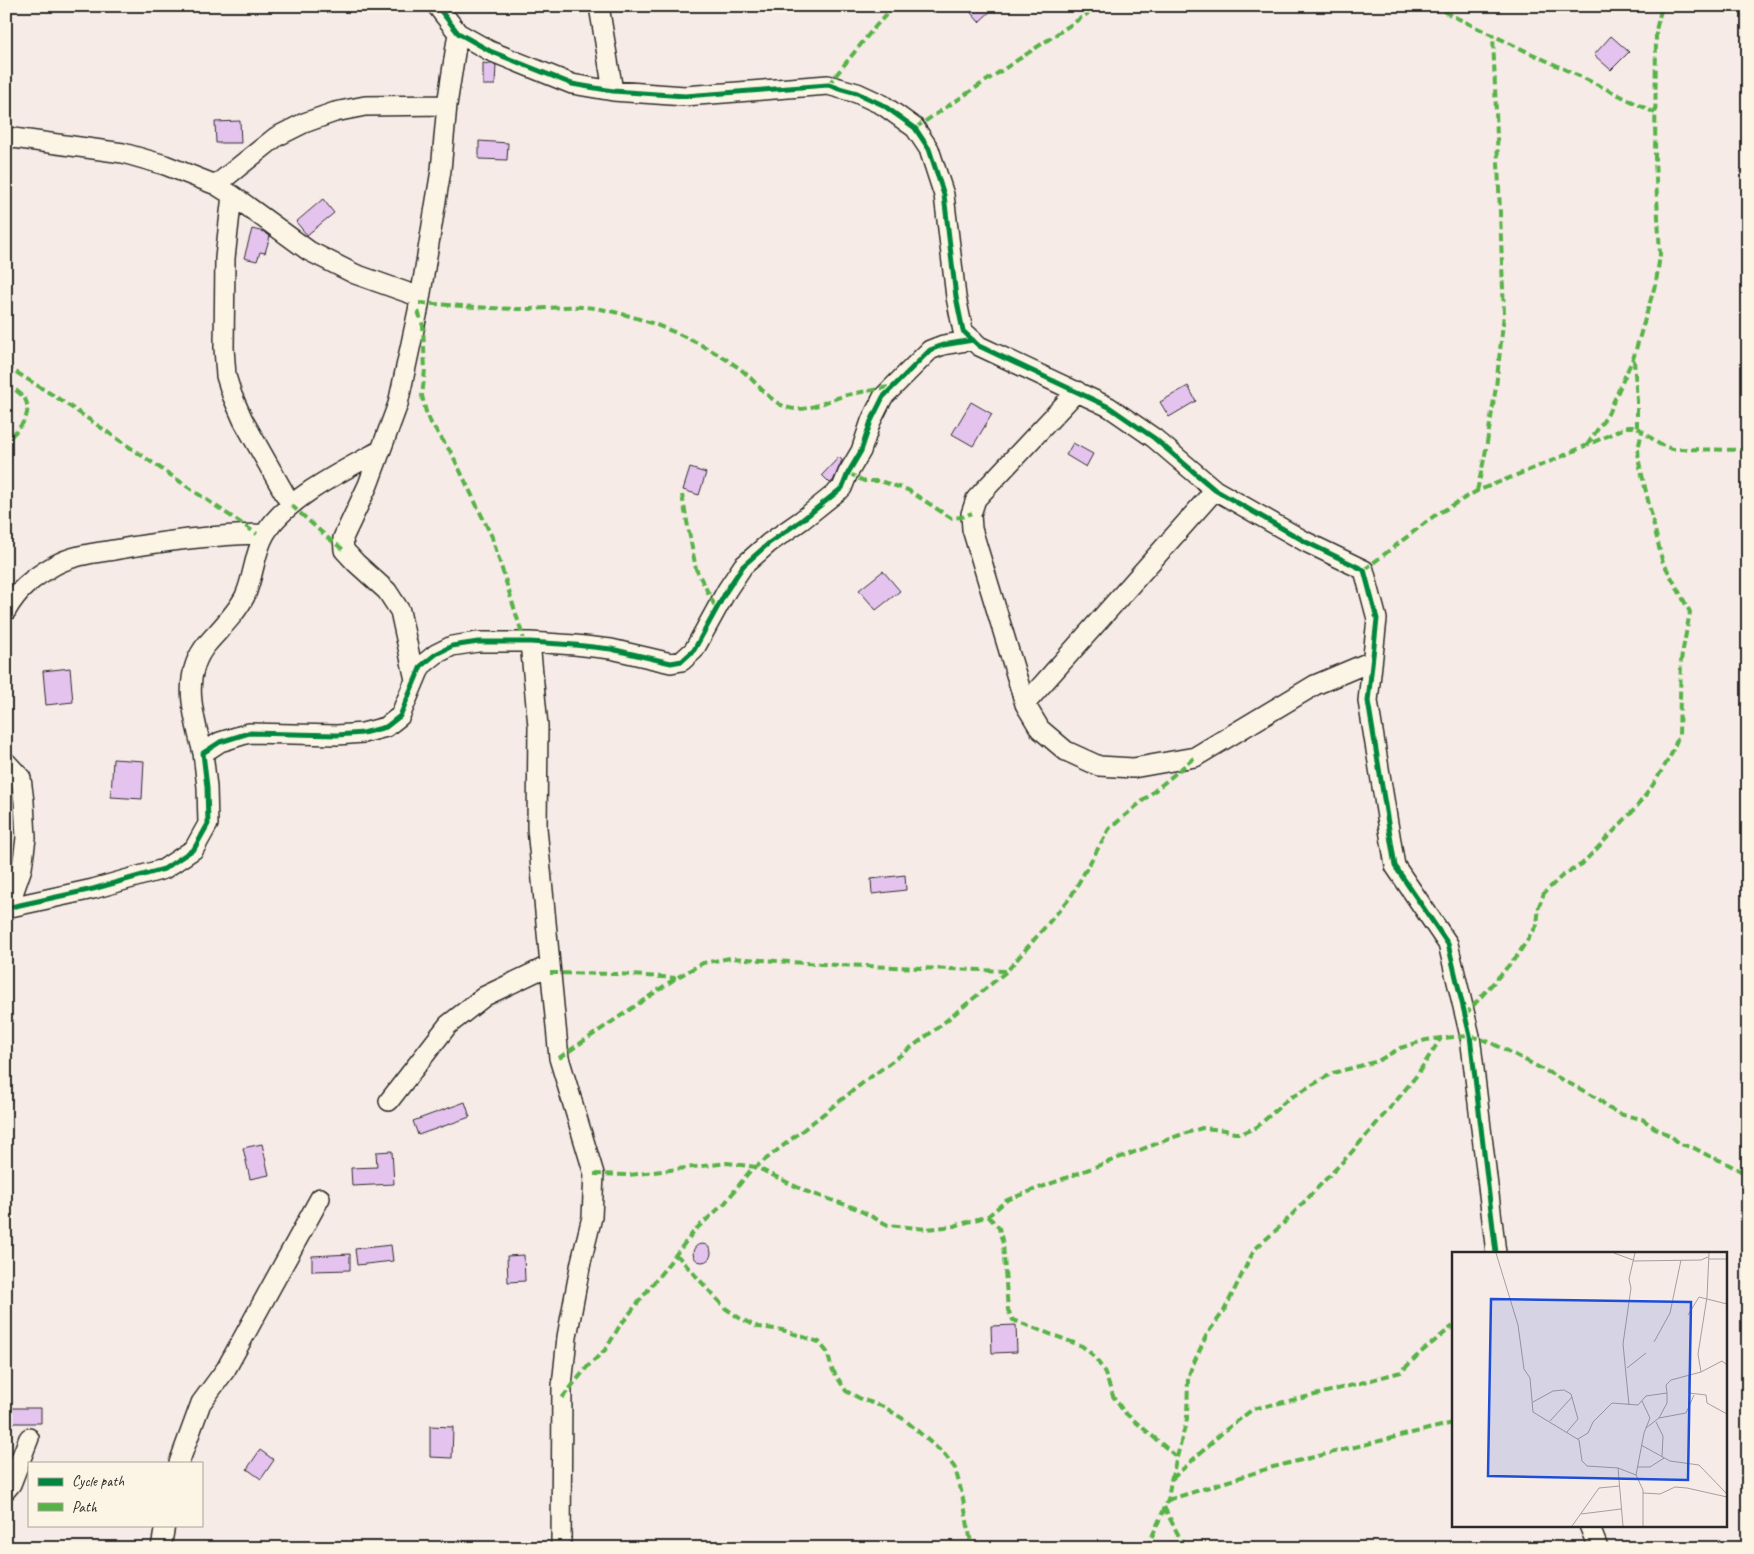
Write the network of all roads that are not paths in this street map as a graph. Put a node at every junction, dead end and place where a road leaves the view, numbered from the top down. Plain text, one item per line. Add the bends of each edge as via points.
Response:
1 (436, 6) edge
2 (599, 6) edge
3 (458, 33) junction
4 (613, 91) junction
5 (447, 105) junction
6 (6, 137) edge
7 (216, 185) junction
8 (232, 195) junction
9 (420, 297) junction
10 (973, 340) junction
11 (1077, 391) junction
12 (381, 450) junction
13 (1215, 490) junction
14 (291, 505) junction
15 (265, 534) junction
16 (6, 611) edge
17 (530, 642) junction
18 (1372, 661) junction
19 (415, 680) junction
20 (1024, 704) junction
21 (203, 753) junction
22 (6, 762) edge
23 (7, 908) edge
24 (550, 965) junction
25 (389, 1102) dead end
26 (320, 1198) dead end
27 (1496, 1252) edge
28 (29, 1438) dead end
29 (179, 1462) edge
30 (6, 1490) edge
31 (165, 1526) edge
32 (1589, 1526) edge
33 (162, 1548) edge
34 (561, 1548) edge
35 (1598, 1548) edge

1 - 3 street
2 - 4 street
3 - 4 street via 490,51 550,76 572,84
3 - 5 street
4 - 10 street via 685,96 828,86 857,93 883,105 915,128 928,149 944,195 963,331
5 - 7 street via 365,106 335,112 276,137
5 - 9 street via 441,170
6 - 7 street via 123,152
7 - 8 street
8 - 9 street via 309,251 355,274
8 - 14 street via 225,258 226,376 255,444
9 - 12 street via 398,404
10 - 11 street via 987,350
10 - 17 street via 930,350 883,397 842,488 743,566 694,650 682,661 671,662 611,649
11 - 13 street via 1154,438
11 - 20 street via 976,499 971,514 972,529
12 - 14 street
12 - 19 street via 343,538 344,550 387,592 400,611
13 - 18 street via 1306,542 1364,570 1377,619
13 - 20 street
14 - 15 street
15 - 16 street via 149,543 77,556 56,564 28,583
15 - 21 street via 245,597 205,646 194,667 190,686 192,708
17 - 19 street via 478,642 452,646 421,666
17 - 24 street via 538,726 537,828
18 - 20 street via 1315,684 1195,757 1133,768 1099,766 1066,751 1040,729
18 - 27 street via 1368,701 1395,866 1448,944 1470,1036
19 - 21 street via 400,716 386,727 363,733 249,733 220,742
21 - 23 street via 208,824 194,850 164,869
22 - 23 street via 20,778 26,838 22,868
24 - 25 street via 485,996 448,1026
24 - 34 street via 559,1058 594,1174 592,1217 567,1337 562,1386
26 - 29 street via 226,1369 201,1404
28 - 30 street
31 - 33 street
32 - 35 street

